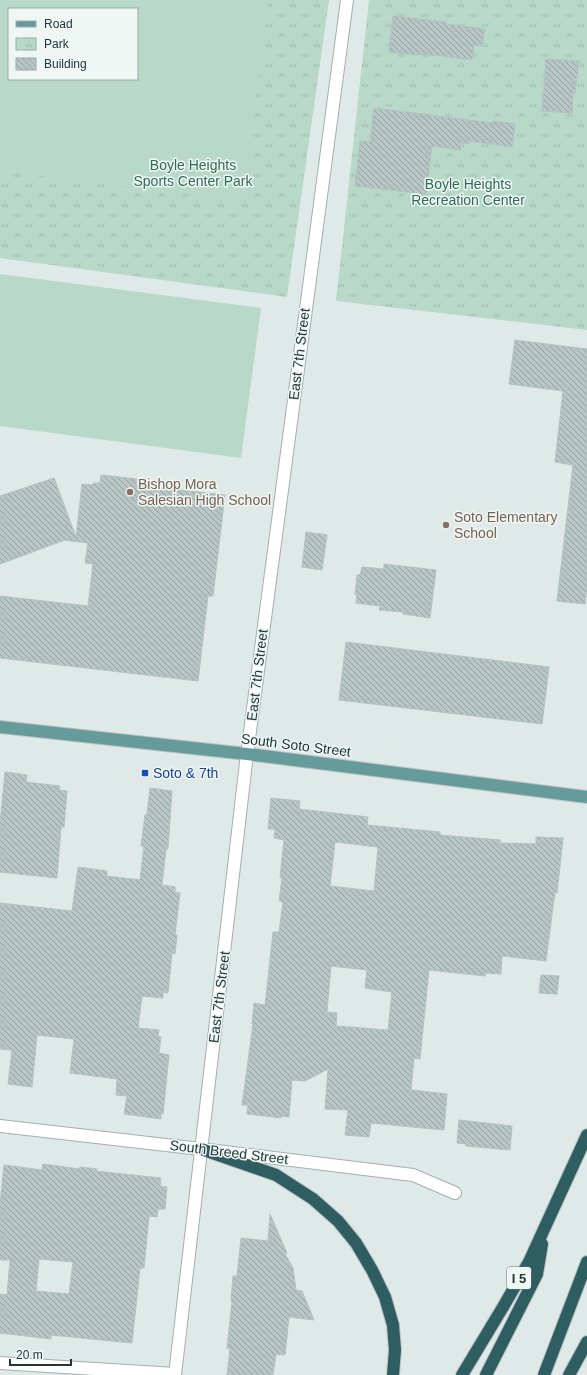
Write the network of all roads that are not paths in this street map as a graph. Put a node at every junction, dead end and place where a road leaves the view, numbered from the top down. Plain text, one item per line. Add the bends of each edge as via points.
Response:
1 (347, 0) edge
2 (0, 727) edge
3 (247, 754) junction
4 (587, 797) edge
5 (0, 1126) edge
6 (587, 1135) edge
7 (201, 1149) junction
8 (455, 1193) dead end
9 (544, 1231) junction
10 (587, 1262) edge
11 (587, 1342) edge
12 (0, 1363) edge
13 (175, 1375) edge
14 (393, 1375) edge
15 (462, 1375) edge
16 (486, 1375) edge
17 (544, 1375) edge
18 (570, 1375) edge

1 - 3 street, East 7th Street
2 - 3 main road, South Soto Street
3 - 4 main road, South Soto Street
3 - 7 street, East 7th Street
5 - 7 street, South Breed Street
6 - 9 highway, I 5
7 - 8 street, South Breed Street via 412,1175
7 - 13 street, East 7th Street
7 - 14 highway via 276,1175 313,1199 338,1221 356,1243 385,1297 393,1325
9 - 15 highway, I 5 via 529,1262
9 - 16 highway via 537,1274
10 - 17 highway
11 - 18 highway
12 - 13 street

